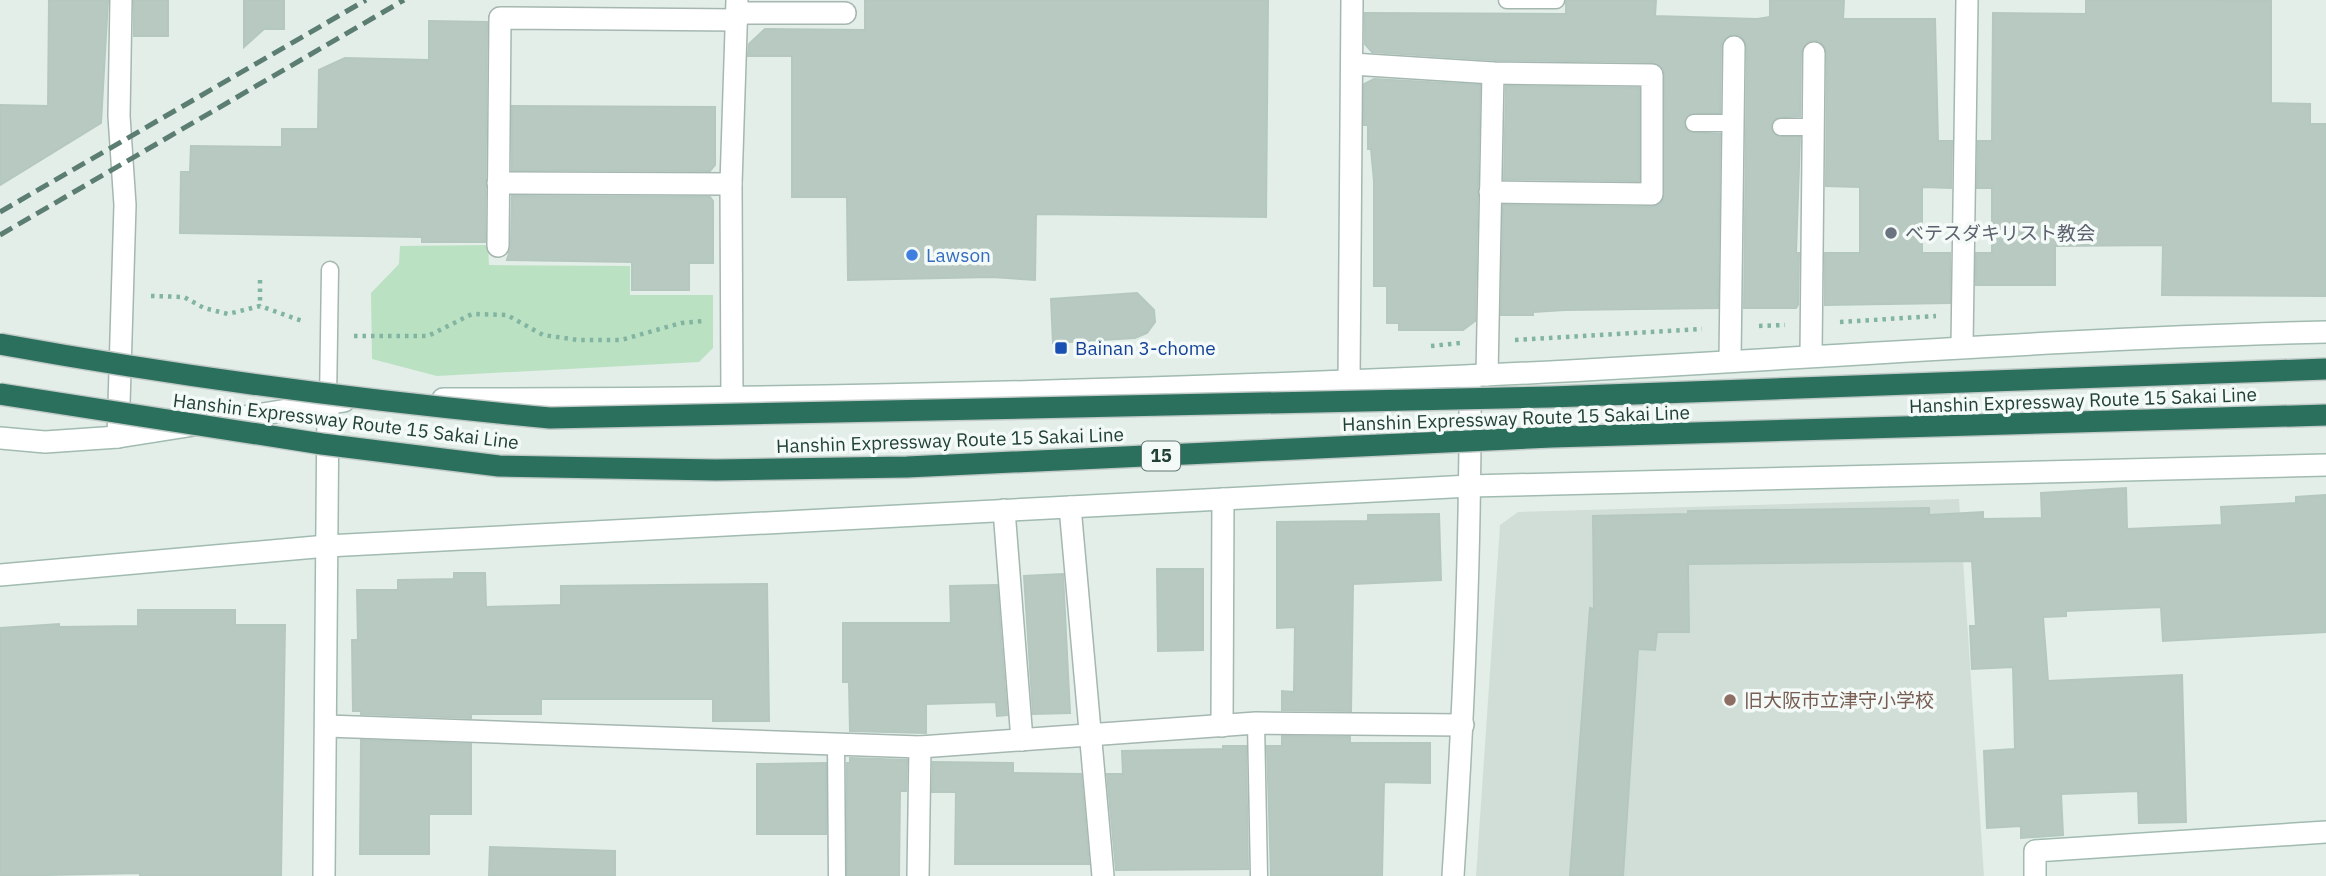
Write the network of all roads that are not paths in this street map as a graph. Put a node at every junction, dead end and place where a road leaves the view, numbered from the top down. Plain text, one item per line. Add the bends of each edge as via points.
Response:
1 (121, 0) edge
2 (1352, 0) edge
3 (1507, 0) edge
4 (1556, 0) edge
5 (1967, 0) edge
6 (737, 11) edge
7 (845, 13) dead end
8 (1734, 47) dead end
9 (1814, 53) dead end
10 (1352, 64) junction
11 (1493, 73) junction
12 (1694, 123) dead end
13 (1732, 123) junction
14 (1781, 127) dead end
15 (1813, 127) junction
16 (498, 183) junction
17 (731, 184) junction
18 (1490, 192) junction
19 (498, 246) dead end
20 (330, 271) dead end
21 (2326, 332) edge
22 (0, 344) edge
23 (1962, 346) junction
24 (1811, 356) junction
25 (1730, 360) junction
26 (2326, 369) edge
27 (1478, 375) junction
28 (1349, 380) junction
29 (0, 394) edge
30 (732, 400) junction
31 (328, 401) junction
32 (2326, 415) edge
33 (118, 437) junction
34 (0, 438) edge
35 (2326, 465) edge
36 (1470, 486) junction
37 (1223, 499) junction
38 (1070, 507) junction
39 (1004, 510) junction
40 (327, 546) junction
41 (0, 575) edge
42 (1256, 723) junction
43 (1463, 725) junction
44 (327, 726) junction
45 (1222, 726) junction
46 (1090, 736) junction
47 (1022, 740) junction
48 (836, 744) junction
49 (920, 747) junction
50 (2326, 832) edge
51 (324, 876) edge
52 (837, 876) edge
53 (918, 876) edge
54 (1103, 876) edge
55 (1259, 876) edge
56 (1452, 876) edge
57 (2035, 876) edge

1 - 33 street via 119,116 125,205
2 - 10 street
3 - 4 lane
5 - 23 street
6 - 7 street
6 - 16 street via 500,18
6 - 17 street
8 - 13 street
9 - 15 street
10 - 11 street
10 - 28 street
11 - 18 street
11 - 18 street via 1652,75 1652,194
12 - 13 lane
13 - 25 street
14 - 15 lane
15 - 24 street
16 - 17 street
16 - 19 street
17 - 30 street
18 - 27 street via 1487,342
20 - 31 lane
21 - 23 street
22 - 26 highway, Hanshin Expressway Route 15 Sakai Line, bridge via 418,406 550,418 1564,396
23 - 24 street
24 - 25 street
25 - 27 street
27 - 28 street
27 - 36 street
28 - 30 street
29 - 32 highway, Hanshin Expressway Route 15 Sakai Line / 15, bridge via 499,466 716,470 907,467 1566,437
30 - 31 street
31 - 33 street
31 - 40 street
33 - 34 street via 45,442
35 - 36 street
36 - 37 street
36 - 43 street
37 - 38 street
37 - 45 street
38 - 39 street
38 - 46 street
39 - 40 street
39 - 47 street
40 - 41 street
40 - 44 street
42 - 43 street
42 - 45 street
42 - 55 lane
43 - 56 street
44 - 48 street
44 - 51 street
45 - 46 street
46 - 47 street
46 - 54 street
47 - 49 street
48 - 49 street
48 - 52 lane
49 - 53 street
50 - 57 street via 2035,851

